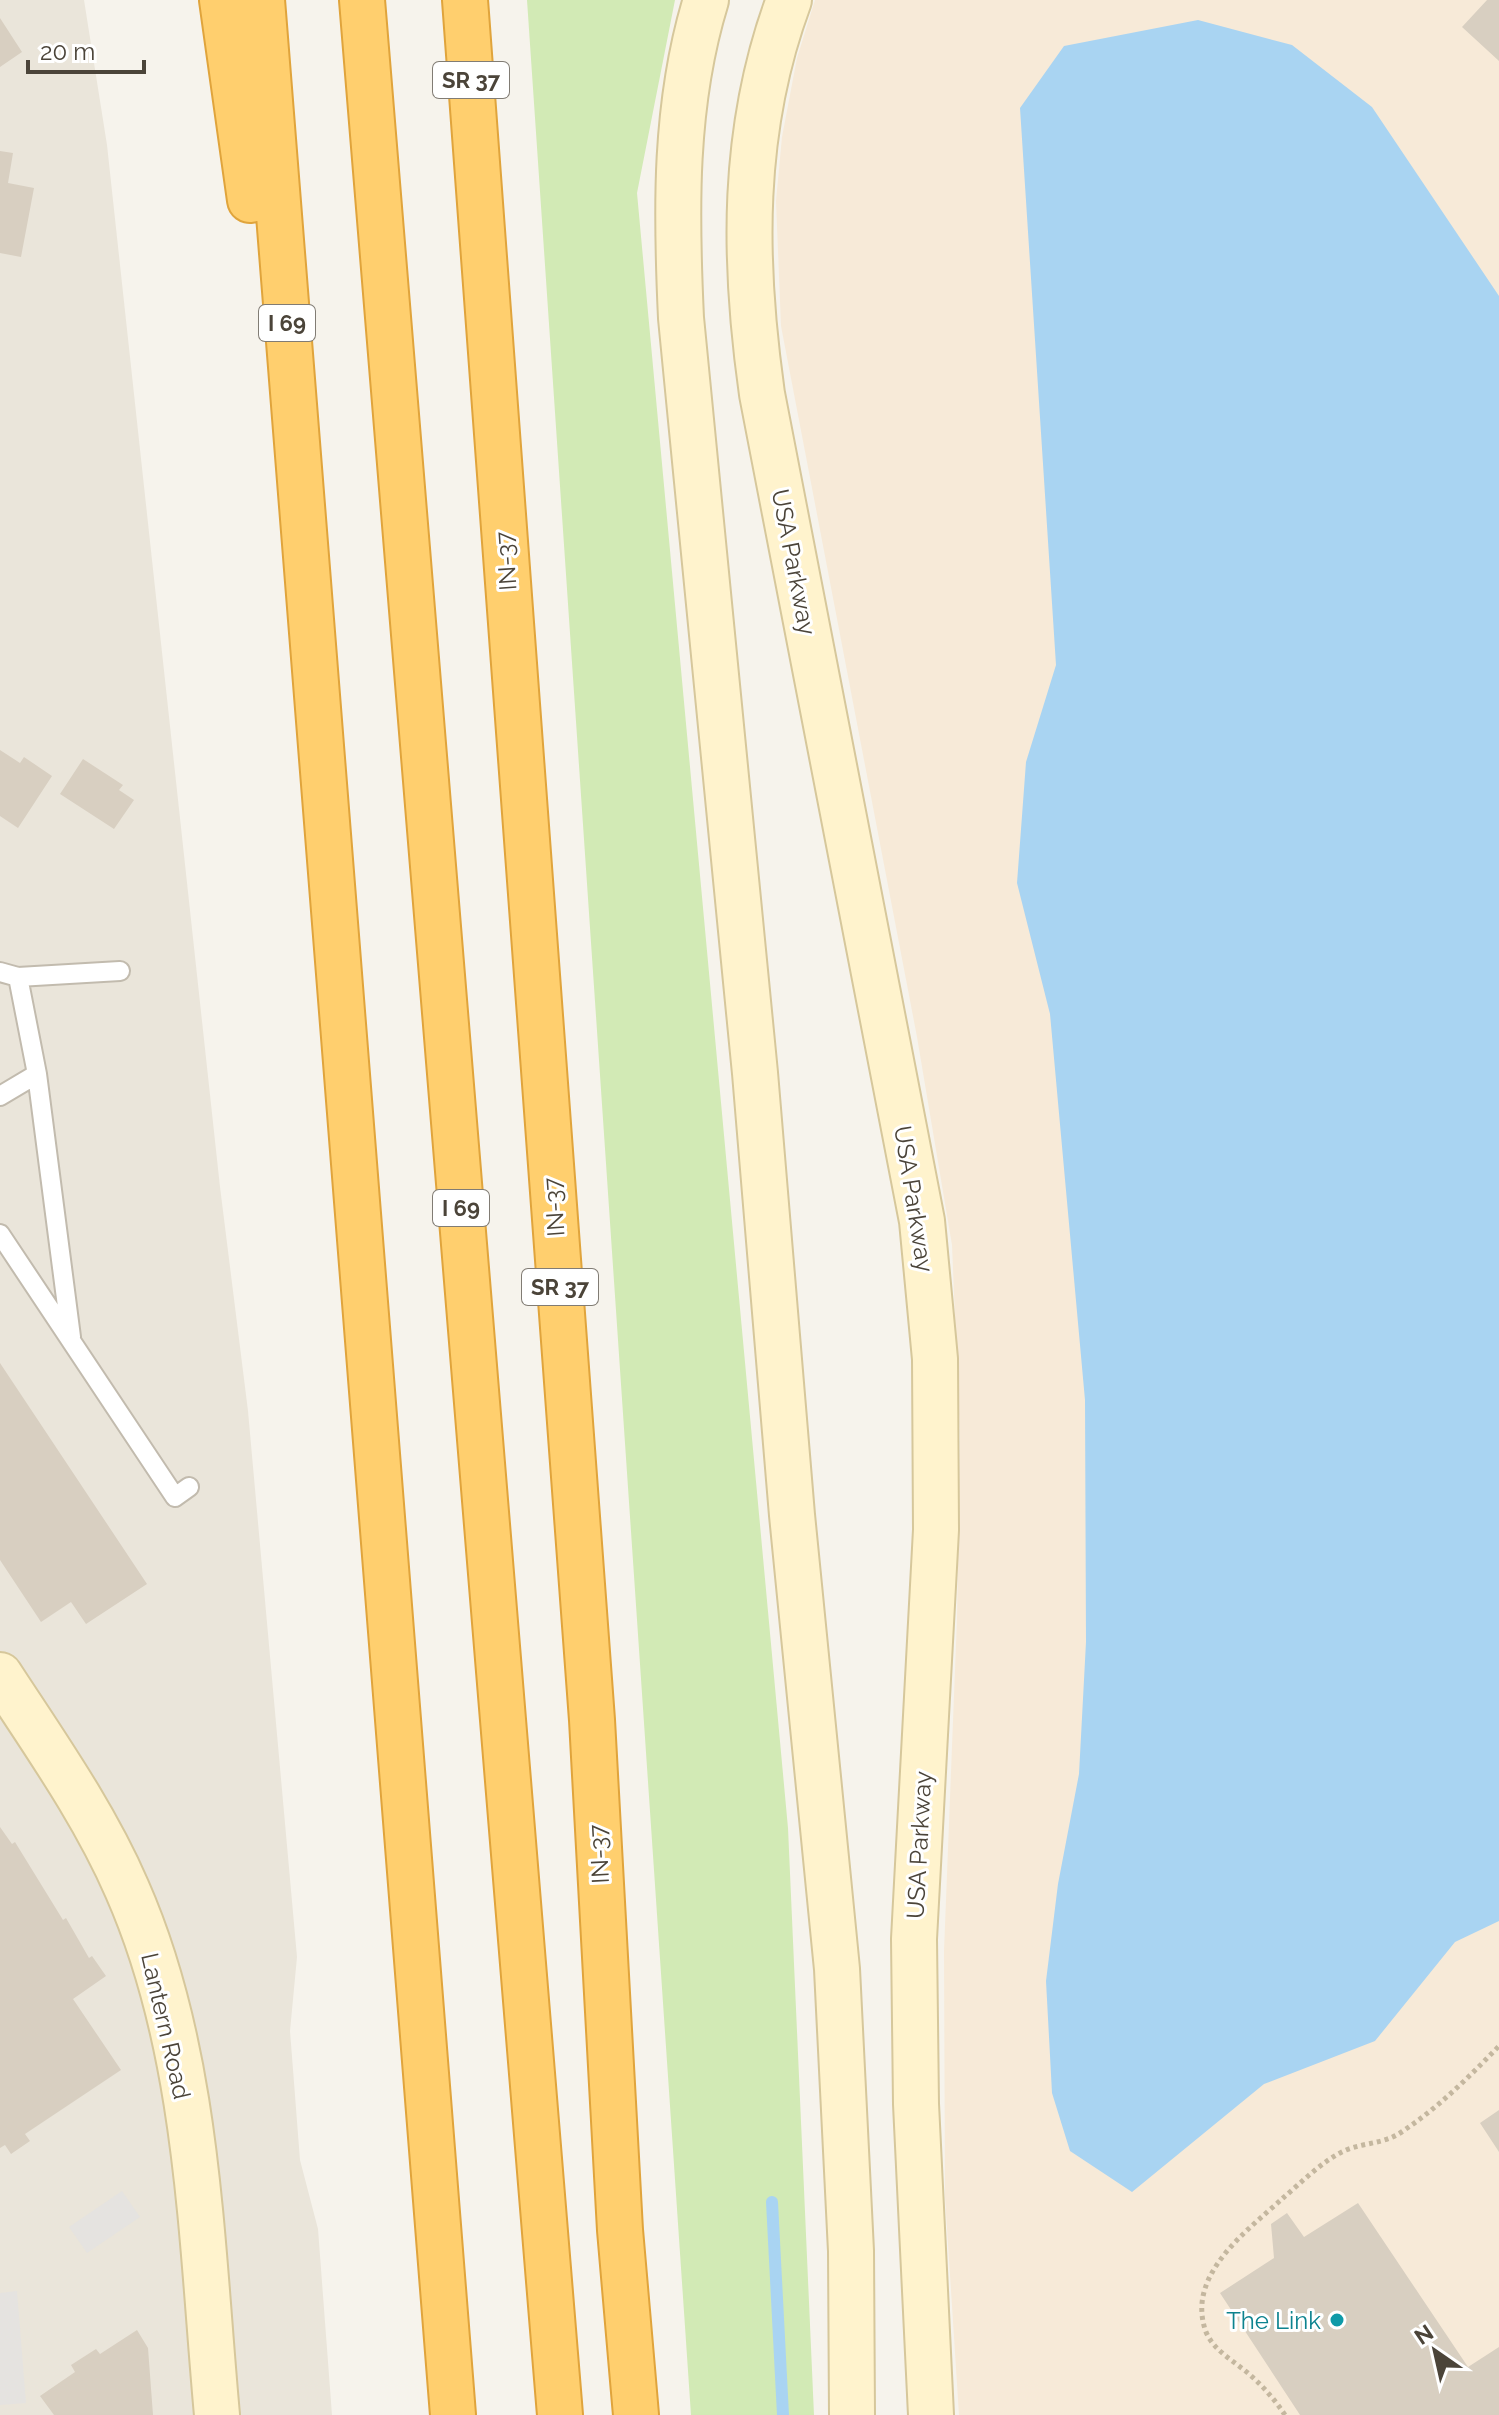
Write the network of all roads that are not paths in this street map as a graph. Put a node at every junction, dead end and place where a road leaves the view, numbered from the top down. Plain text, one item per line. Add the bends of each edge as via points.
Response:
1 (222, 0) edge
2 (262, 0) edge
3 (362, 0) edge
4 (465, 0) edge
5 (706, 0) edge
6 (789, 0) edge
7 (311, 645) junction
8 (120, 971) dead end
9 (9, 974) edge
10 (37, 1074) junction
11 (0, 1096) edge
12 (0, 1234) edge
13 (71, 1341) junction
14 (189, 1487) dead end
15 (0, 1675) edge
16 (217, 2415) edge
17 (453, 2415) edge
18 (560, 2415) edge
19 (636, 2415) edge
20 (852, 2415) edge
21 (931, 2415) edge

1 - 7 highway
2 - 7 highway, I 69
3 - 18 highway, I 69
4 - 19 highway, IN-37 / SR 37 via 592,1720 620,2230
5 - 20 street via 682,122 676,211 681,318 837,1969 851,2251
6 - 21 street, USA Parkway via 761,100 751,160 748,291 762,394 922,1221 935,1359 936,1530 914,1939
7 - 17 highway, I 69
8 - 9 lane
9 - 10 lane
10 - 11 lane
10 - 13 lane
12 - 13 lane
13 - 14 lane via 175,1497
15 - 16 street, Lantern Road via 105,1845 137,1914 165,2002 182,2079

